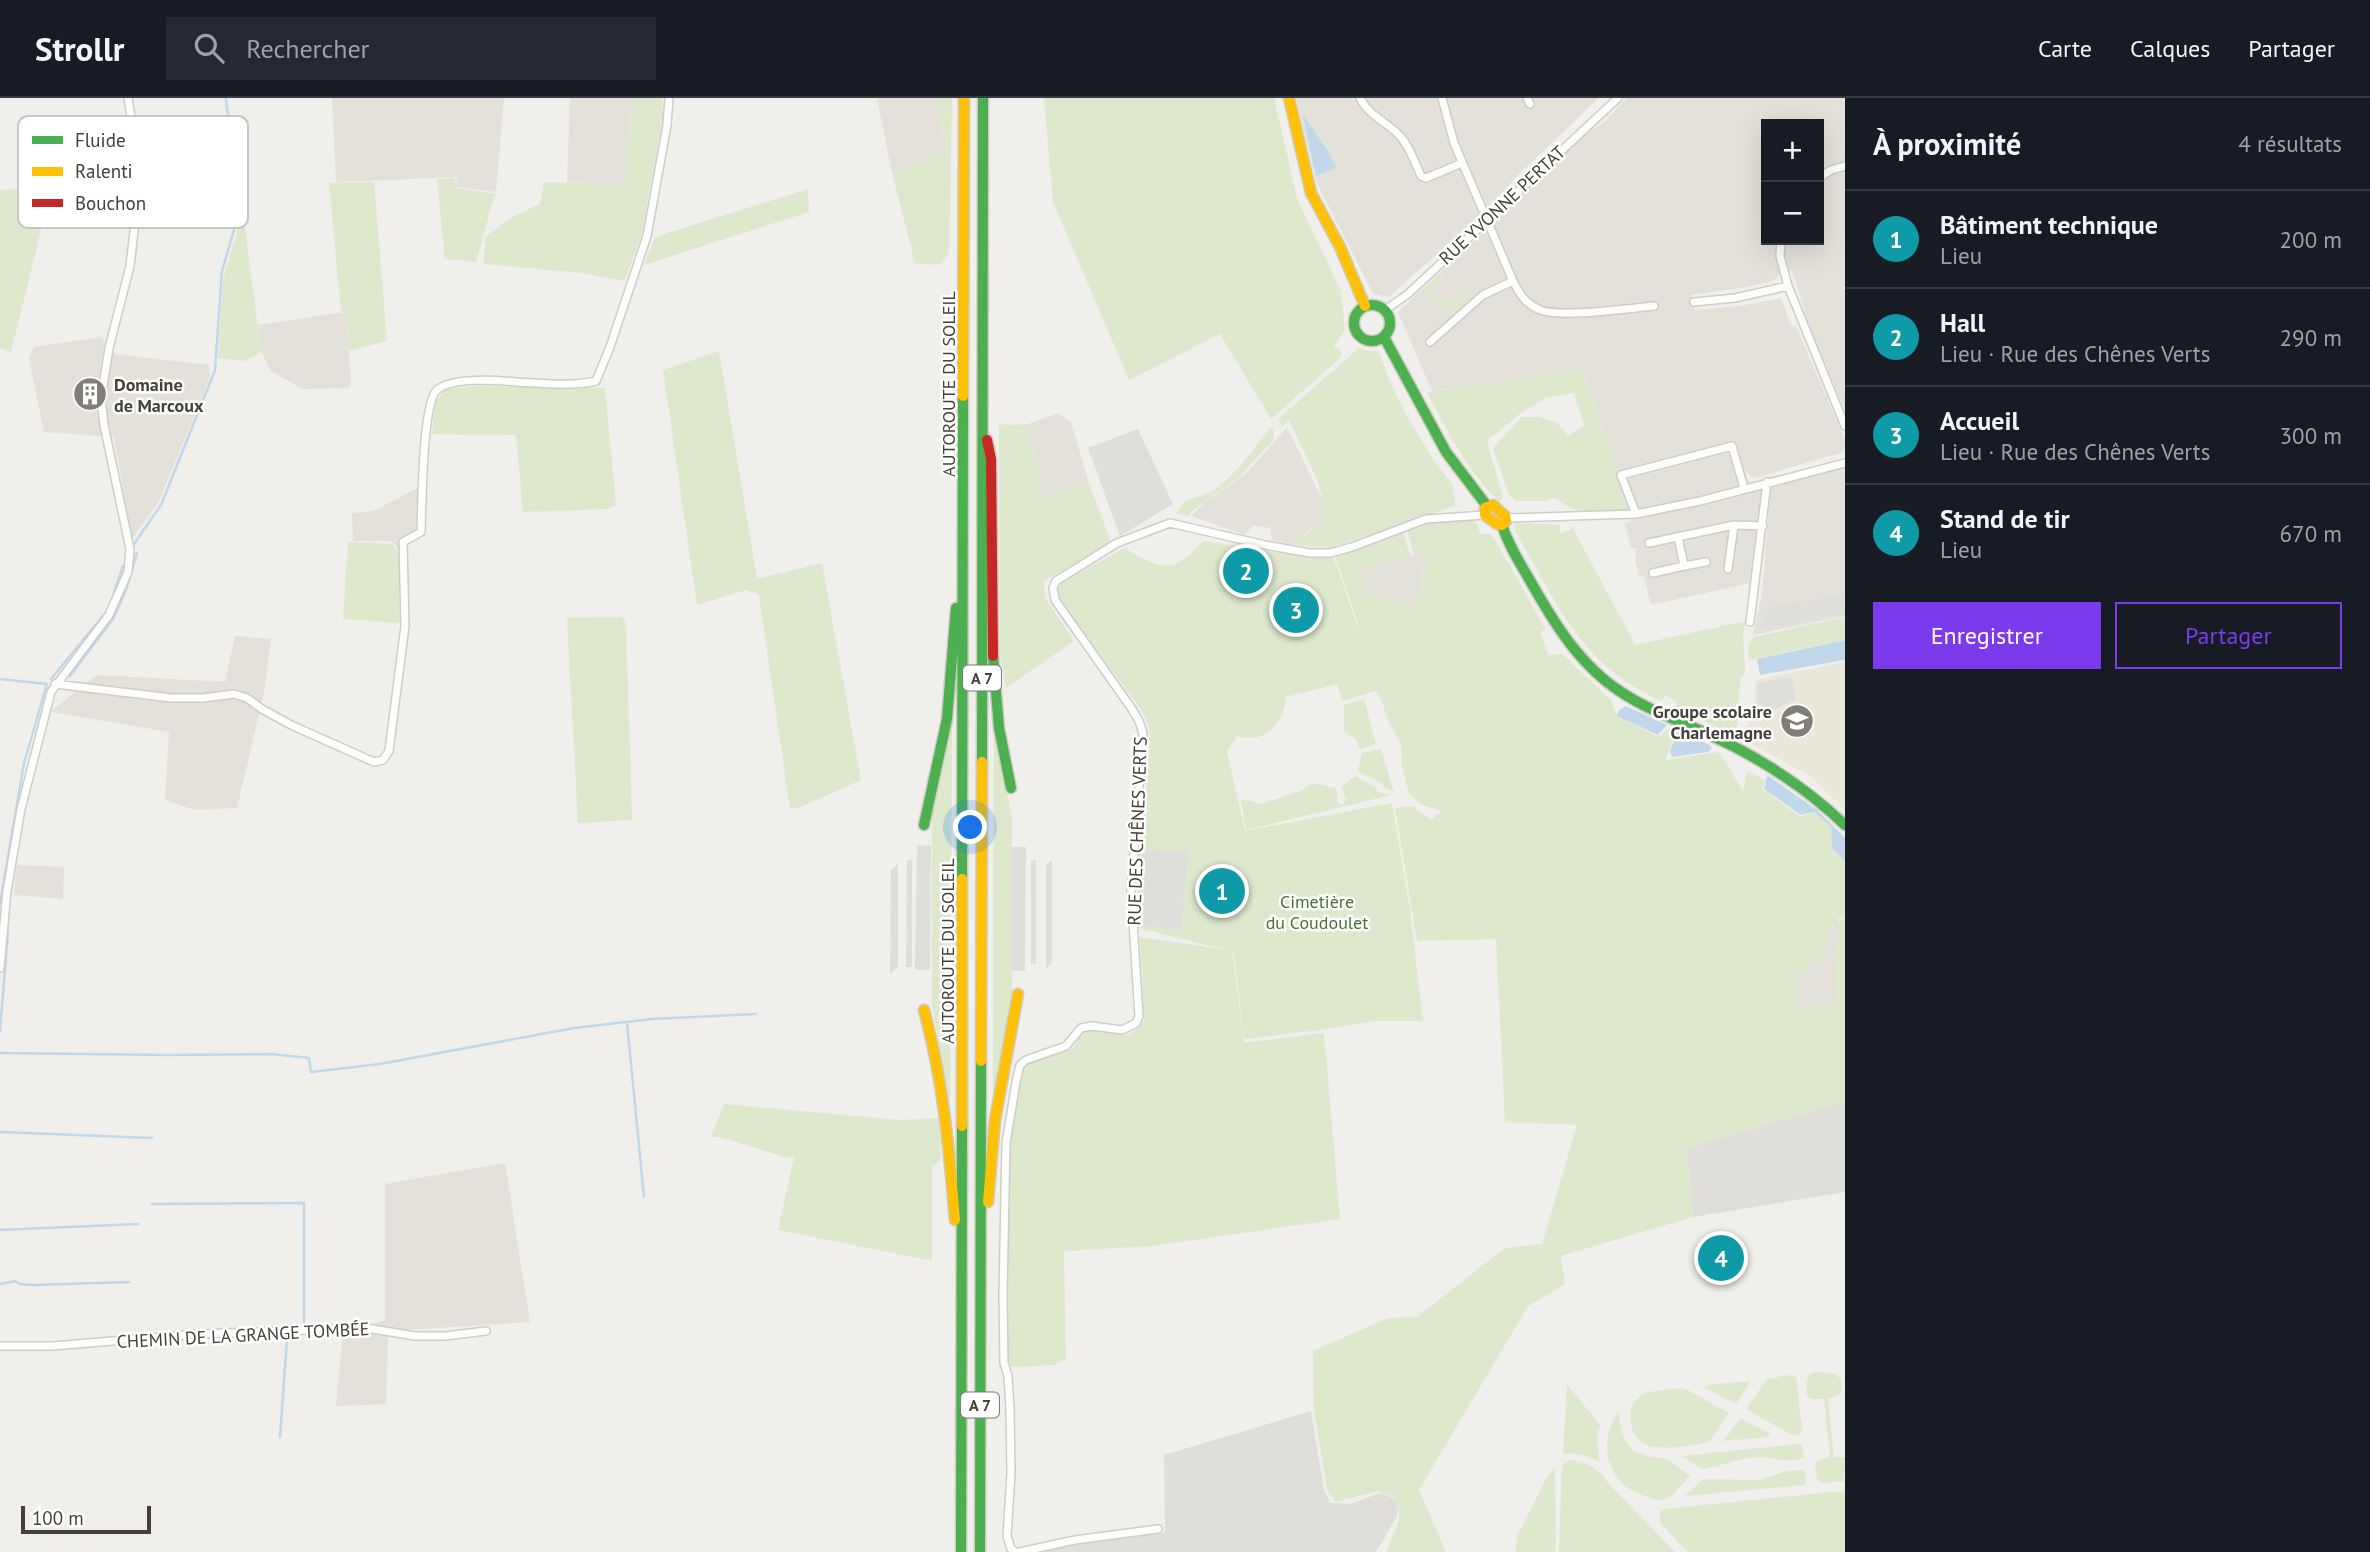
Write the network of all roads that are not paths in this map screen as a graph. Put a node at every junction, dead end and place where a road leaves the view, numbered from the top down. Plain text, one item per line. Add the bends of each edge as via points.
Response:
1 (128, 98) edge
2 (669, 98) edge
3 (964, 98) edge
4 (983, 98) edge
5 (1289, 98) edge
6 (1360, 98) edge
7 (1442, 98) edge
8 (1618, 98) edge
9 (131, 116) edge
10 (1462, 163) junction
11 (1845, 166) edge
12 (1824, 175) edge
13 (1487, 219) junction
14 (134, 228) edge
15 (1781, 245) edge
16 (1513, 281) junction
17 (1788, 286) junction
18 (1694, 302) dead end
19 (1366, 306) junction
20 (1654, 306) dead end
21 (1385, 310) junction
22 (1384, 337) junction
23 (1430, 342) dead end
24 (982, 423) junction
25 (1845, 426) edge
26 (1845, 463) edge
27 (1767, 482) junction
28 (1744, 488) junction
29 (1486, 510) junction
30 (1636, 514) junction
31 (1504, 521) junction
32 (1734, 525) junction
33 (1763, 526) junction
34 (1678, 537) junction
35 (1648, 543) dead end
36 (1706, 562) dead end
37 (964, 566) junction
38 (1684, 566) junction
39 (1728, 569) dead end
40 (1653, 573) dead end
41 (1750, 622) dead end
42 (55, 684) junction
43 (1010, 788) dead end
44 (924, 825) dead end
45 (1845, 825) edge
46 (0, 968) edge
47 (1018, 994) dead end
48 (924, 1010) dead end
49 (961, 1257) junction
50 (981, 1258) junction
51 (486, 1331) dead end
52 (0, 1346) edge
53 (1158, 1530) dead end
54 (961, 1552) edge
55 (980, 1552) edge
56 (1018, 1552) edge

1 - 9 street
2 - 42 street via 647,236 596,381 578,385 465,381 435,391 423,462 421,532 403,542 405,626 389,751 383,760 374,762 234,694 171,698
3 - 37 main road, AUTOROUTE DU SOLEIL / A 7
4 - 24 main road, AUTOROUTE DU SOLEIL / A 7
5 - 19 main road via 1311,194
6 - 10 street via 1373,116 1398,134 1421,176
7 - 10 street
8 - 13 street, RUE YVONNE PERTAT
10 - 13 street
11 - 12 street
13 - 16 street
13 - 21 street, RUE YVONNE PERTAT
14 - 42 street via 102,399 130,549 128,572 109,615
15 - 17 street
16 - 20 street via 1522,298 1544,312
16 - 23 street via 1483,296
17 - 18 street
17 - 25 street
19 - 21 main road
19 - 22 main road via 1355,316 1355,330 1369,341
21 - 22 main road via 1390,327
22 - 29 main road via 1446,452
24 - 43 main road via 991,459 991,638
24 - 50 main road, AUTOROUTE DU SOLEIL / A 7
26 - 27 street
27 - 28 street
27 - 33 street
28 - 30 street
28 - 30 street via 1732,446 1621,475
29 - 31 main road via 1497,524
29 - 56 street, RUE DES CHÊNES VERTS via 1426,519 1330,553 1265,545 1170,523 1117,543 1056,581 1055,600 1132,709 1143,733 1131,891 1139,1016 1122,1030 1081,1028 1066,1046 1026,1060 1016,1082 1006,1143 1003,1363 1010,1408 1007,1536 1011,1549
30 - 31 street
31 - 45 main road via 1507,540 1566,638 1608,683 1777,769
32 - 33 street
32 - 34 street
32 - 39 street
33 - 41 street
34 - 35 street
34 - 38 street
36 - 38 street
37 - 44 main road via 947,719
37 - 49 main road, AUTOROUTE DU SOLEIL / A 7
38 - 40 street
42 - 46 street via 21,809
47 - 50 main road via 995,1120
48 - 49 main road via 945,1109
49 - 54 main road, AUTOROUTE DU SOLEIL / A 7
50 - 55 main road, AUTOROUTE DU SOLEIL / A 7
51 - 52 street, CHEMIN DE LA GRANGE TOMBÉE via 415,1336 366,1328
53 - 56 street, RUE DES CHÊNES VERTS

